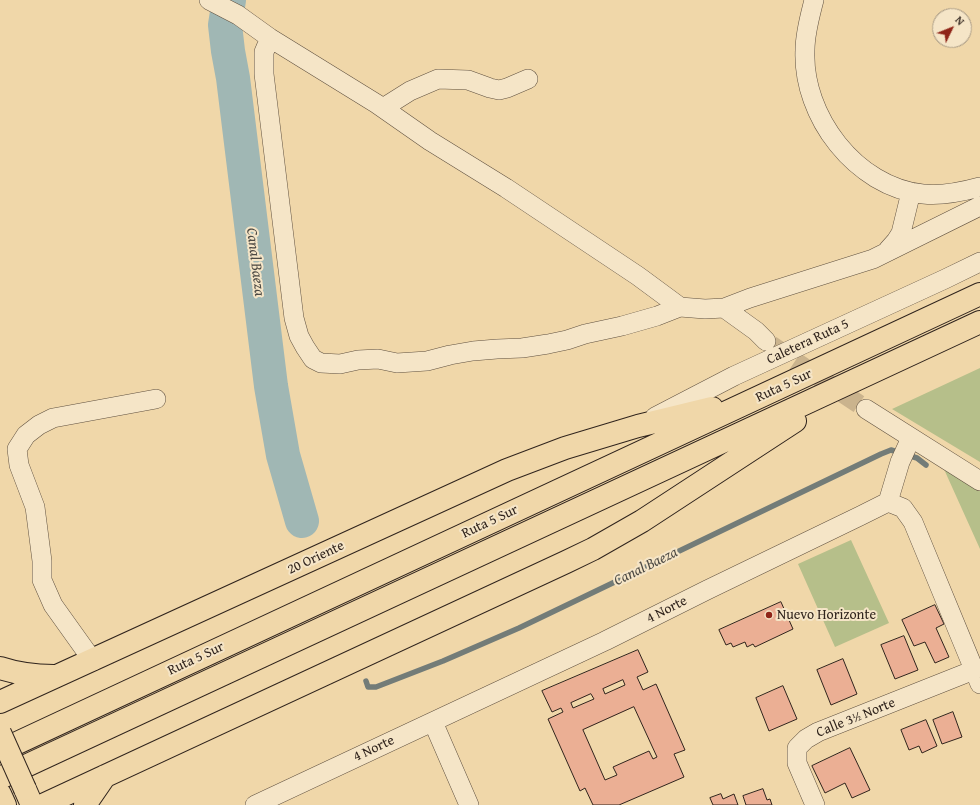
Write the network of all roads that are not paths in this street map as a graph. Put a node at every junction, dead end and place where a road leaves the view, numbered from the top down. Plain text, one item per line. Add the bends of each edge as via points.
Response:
1 (814, 0) edge
2 (210, 1) edge
3 (270, 38) junction
4 (528, 79) dead end
5 (383, 108) junction
6 (980, 187) edge
7 (911, 192) junction
8 (980, 206) edge
9 (887, 252) junction
10 (980, 262) edge
11 (980, 294) edge
12 (680, 307) junction
13 (724, 308) junction
14 (980, 322) edge
15 (766, 341) tunnel mouth
16 (872, 372) junction
17 (780, 388) junction
18 (156, 399) dead end
19 (866, 409) tunnel mouth
20 (638, 426) junction
21 (906, 449) junction
22 (980, 481) edge
23 (888, 502) junction
24 (93, 661) junction
25 (0, 668) edge
26 (58, 675) junction
27 (977, 677) edge
28 (0, 702) edge
29 (433, 722) junction
30 (0, 733) edge
31 (0, 751) edge
32 (105, 776) junction
33 (2, 794) edge
34 (28, 797) edge
35 (43, 805) edge
36 (85, 805) edge
37 (255, 805) edge
38 (469, 805) edge
39 (815, 805) edge

1 - 7 street via 805,51 806,77 814,104 827,130 843,151 862,169 880,180
2 - 3 street
3 - 5 street
3 - 12 street via 264,52 264,74 294,318 299,336 313,359 321,364 378,359 397,364 427,361 473,351 522,348 622,326
4 - 5 street via 499,90 468,80 438,79 410,91
5 - 12 street via 581,237
6 - 7 street via 945,194
7 - 9 street via 900,233
8 - 9 street
9 - 13 street via 873,259
10 - 20 street, Caletera Ruta 5 via 734,376
11 - 17 main road, Ruta 5 Sur
12 - 13 street
13 - 15 street
14 - 16 main road, Ruta 5 Sur
16 - 32 main road via 642,521 593,549
16 - 33 main road, Ruta 5 Sur
17 - 20 main road, 20 Oriente via 718,407
17 - 31 main road, Ruta 5 Sur
18 - 24 street via 53,418 26,435 17,449 19,465 35,507 42,580 53,605
19 - 21 street
20 - 24 main road, 20 Oriente via 565,448 507,470
21 - 22 street
21 - 23 street
23 - 27 street via 904,508 913,522
23 - 29 street, 4 Norte
24 - 26 main road, 20 Oriente
25 - 26 main road via 27,675
26 - 28 main road, 20 Oriente
27 - 39 street, Calle 3½ Norte via 826,729 806,739 797,748 797,763
29 - 37 street, 4 Norte
29 - 38 street
30 - 34 main road, bridge
32 - 35 main road
32 - 36 main road

